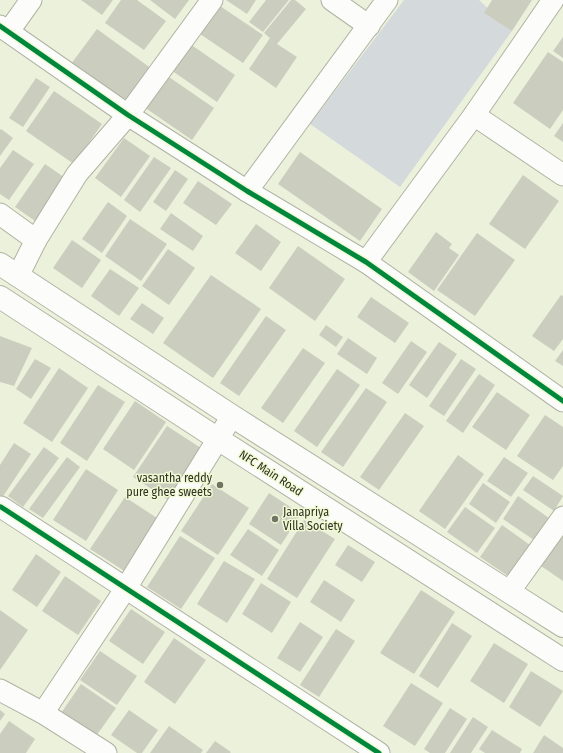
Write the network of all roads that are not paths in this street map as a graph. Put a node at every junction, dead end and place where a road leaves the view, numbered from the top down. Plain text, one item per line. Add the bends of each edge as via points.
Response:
1 (31, 0) edge
2 (212, 0) edge
3 (332, 0) edge
4 (387, 0) edge
5 (553, 0) edge
6 (368, 26) junction
7 (4, 28) edge
8 (474, 114) junction
9 (128, 115) junction
10 (563, 175) edge
11 (248, 191) junction
12 (0, 214) edge
13 (36, 240) junction
14 (366, 262) junction
15 (0, 264) edge
16 (18, 276) junction
17 (0, 297) edge
18 (563, 401) edge
19 (232, 416) junction
20 (218, 439) junction
21 (1, 507) dead end
22 (563, 517) edge
23 (126, 588) junction
24 (509, 592) junction
25 (563, 626) edge
26 (563, 660) edge
27 (0, 690) edge
28 (43, 713) junction
29 (106, 753) edge
30 (379, 753) edge

1 - 7 street
2 - 9 street
3 - 6 street
4 - 6 street
5 - 8 street
6 - 11 street
7 - 9 street
8 - 10 street
8 - 14 street
9 - 11 street
9 - 13 street via 77,174
11 - 14 street
12 - 13 street
13 - 16 street
14 - 18 street
15 - 16 main road
16 - 19 main road
17 - 20 main road, NFC Main Road
19 - 20 street
19 - 24 main road
20 - 23 street
20 - 26 main road, NFC Main Road
21 - 23 street
22 - 24 street
23 - 28 street
23 - 30 street
24 - 25 main road
27 - 28 street
28 - 29 street

